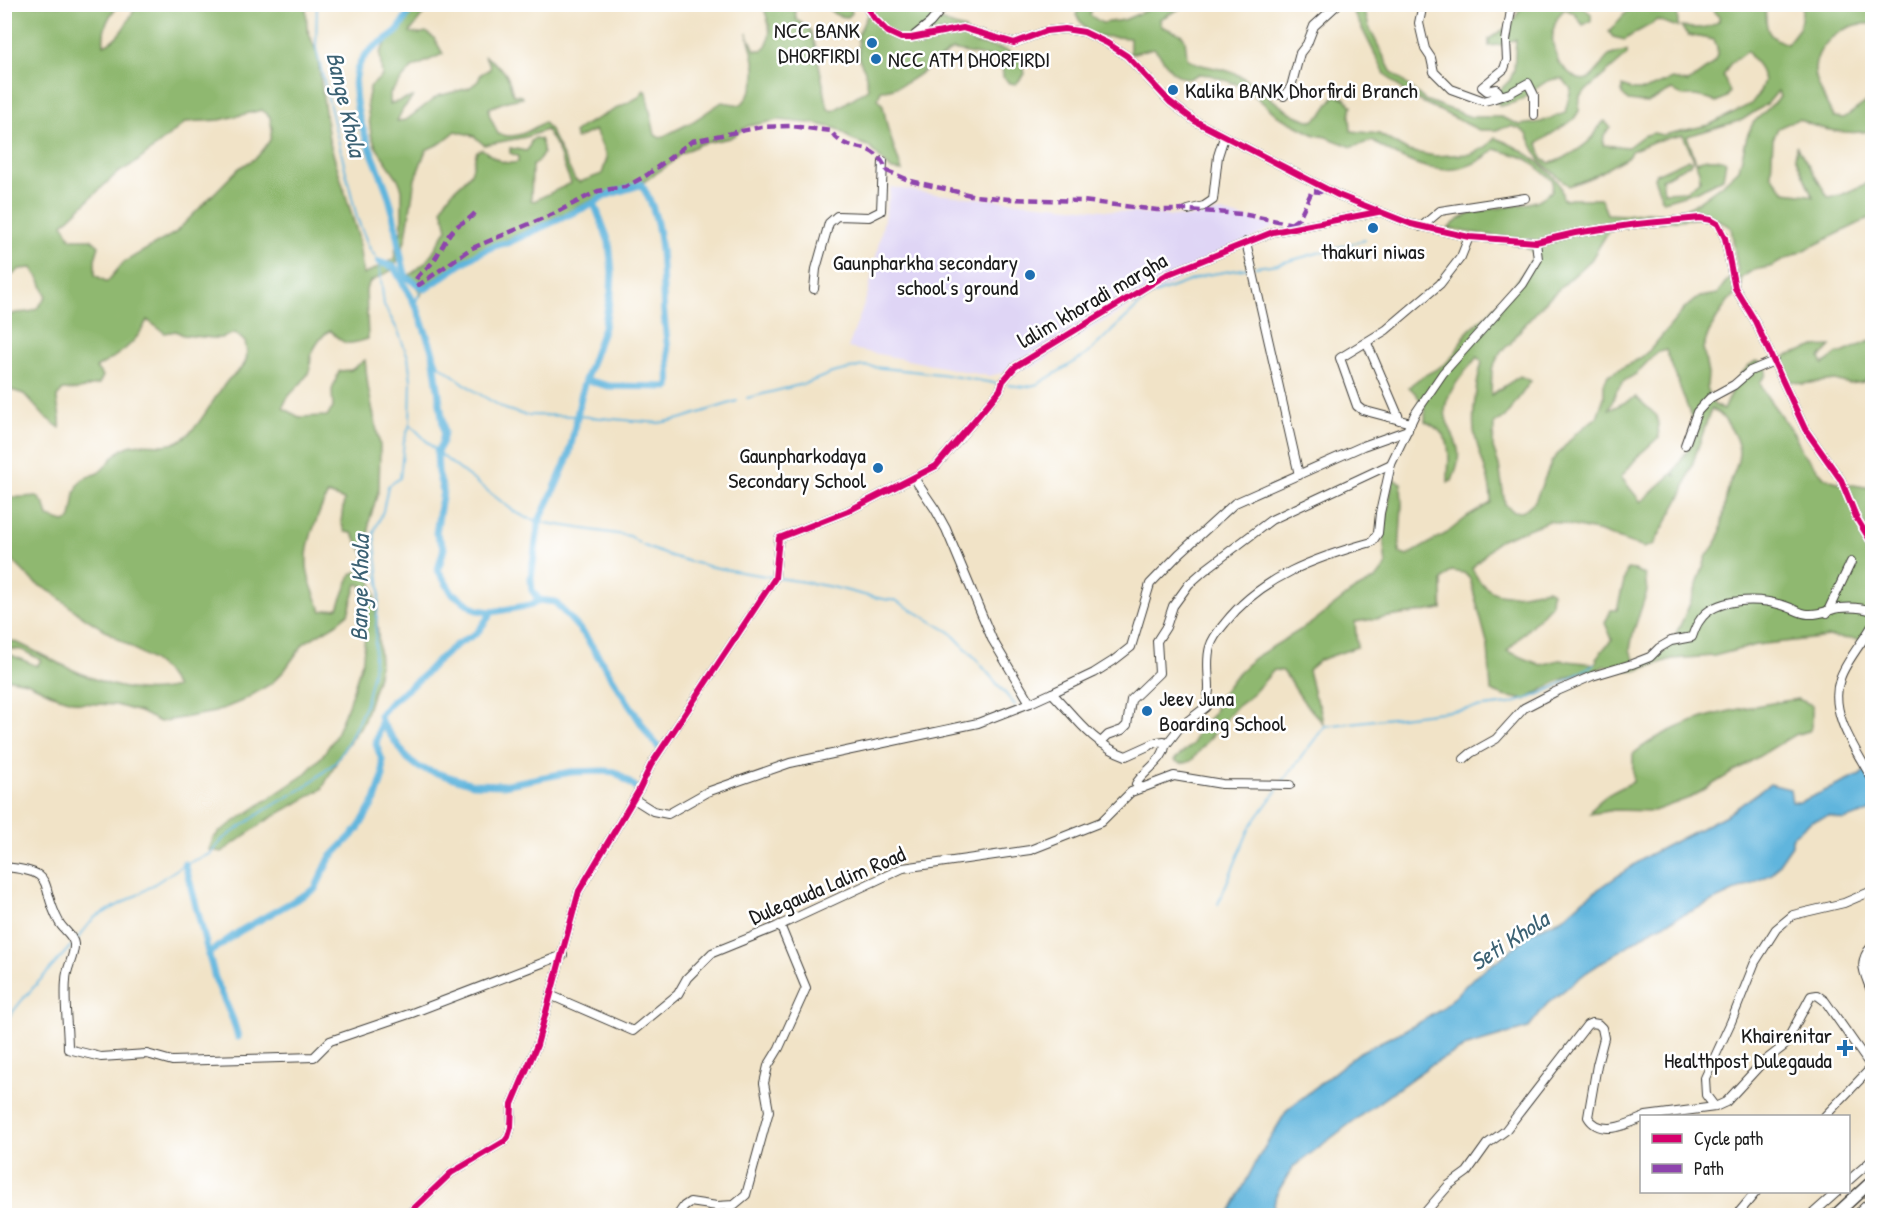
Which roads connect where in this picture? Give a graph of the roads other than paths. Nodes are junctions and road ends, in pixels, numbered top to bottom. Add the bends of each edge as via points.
1 (946, 4) edge
2 (1338, 4) edge
3 (1423, 4) edge
4 (1512, 4) edge
5 (866, 5) edge
6 (911, 38) junction
7 (1274, 93) dead end
8 (1492, 99) junction
9 (1534, 115) dead end
10 (1224, 137) junction
11 (883, 161) dead end
12 (1526, 198) dead end
13 (1188, 210) dead end
14 (1378, 212) junction
15 (1421, 227) junction
16 (1469, 237) junction
17 (1246, 242) junction
18 (1536, 242) junction
19 (814, 289) dead end
20 (1367, 343) junction
21 (1774, 361) junction
22 (1400, 420) junction
23 (1409, 427) junction
24 (1685, 445) dead end
25 (1391, 464) junction
26 (1299, 475) junction
27 (914, 478) junction
28 (1872, 543) edge
29 (1851, 562) dead end
30 (1872, 611) edge
31 (1827, 613) junction
32 (1872, 626) edge
33 (1052, 693) junction
34 (1030, 703) junction
35 (1100, 743) junction
36 (1166, 745) junction
37 (1464, 759) dead end
38 (1872, 779) edge
39 (1290, 785) dead end
40 (1142, 788) junction
41 (634, 799) junction
42 (4, 867) edge
43 (1872, 891) edge
44 (780, 925) junction
45 (1872, 946) edge
46 (562, 955) junction
47 (1872, 994) edge
48 (550, 995) junction
49 (1872, 1067) edge
50 (1715, 1107) junction
51 (1654, 1115) edge
52 (1826, 1115) edge
53 (1640, 1118) edge
54 (1872, 1160) edge
55 (1850, 1179) edge
56 (1872, 1181) edge
57 (1754, 1193) edge
58 (1835, 1193) edge
59 (1872, 1200) edge
60 (406, 1215) edge
61 (677, 1215) edge
62 (1422, 1215) edge
63 (1736, 1215) edge
64 (1810, 1215) edge
65 (1834, 1215) edge
66 (1855, 1215) edge

1 - 6 street via 930,24
2 - 7 street via 1314,26 1300,53 1287,94
3 - 8 street via 1419,22 1434,72 1451,89 1484,101
4 - 8 street via 1504,69 1482,87 1487,91 1498,90
5 - 6 street via 888,32
6 - 10 street via 963,28 1014,43 1046,31 1084,32 1127,56 1170,102
8 - 9 street via 1528,83 1534,95
10 - 13 street via 1213,200
10 - 14 street
11 - 19 street via 881,211 869,217 837,216 829,223
12 - 15 street via 1440,211
14 - 15 street
14 - 17 street, lalim khoradi margha via 1273,232
15 - 16 street
16 - 18 street
16 - 20 street via 1461,257 1440,284
17 - 26 street
17 - 27 street, lalim khoradi margha via 1166,275 1015,367 936,466
18 - 21 street via 1637,224 1711,220 1718,224 1725,238 1735,288
18 - 23 street via 1538,259 1523,284 1443,373
20 - 22 street
20 - 22 street via 1340,358 1357,406
21 - 24 street via 1750,371 1710,398 1697,412
21 - 28 street via 1805,429 1841,480
22 - 23 street
23 - 25 street
23 - 26 street
25 - 35 street via 1271,520 1189,584 1173,606 1157,641 1159,673 1131,700 1127,725
25 - 36 street via 1378,533 1372,542 1288,572 1237,607 1210,646 1206,707 1180,727
26 - 33 street via 1235,503 1150,584 1131,647 1094,673
27 - 34 street via 946,529 992,639
27 - 41 street via 849,511 778,538 775,578 651,765
29 - 31 street
30 - 31 street via 1839,608
31 - 37 street via 1806,614 1768,601 1721,604 1700,619 1692,637 1671,641 1650,657 1582,680 1524,708 1496,740
32 - 38 street via 1840,678 1838,691 1838,713
33 - 34 street
33 - 35 street
34 - 41 street via 978,723 790,763 707,792 668,814 653,811
35 - 36 street via 1126,756 1157,742 1164,741
36 - 40 street via 1163,754 1136,784
39 - 40 street, Dulegauda Lalim Road via 1222,784 1174,776
40 - 44 street, Dulegauda Lalim Road via 1131,792 1101,822 1030,850 903,868
41 - 46 street via 579,891
42 - 46 street via 34,871 42,877 60,924 73,941 66,978 68,1050 101,1057 147,1054 172,1061 314,1057 330,1041
43 - 50 street via 1844,903 1793,915 1776,929 1755,962 1705,1078 1706,1095
44 - 48 street, Dulegauda Lalim Road via 712,953 687,978 678,994 633,1031
44 - 61 street via 806,988 768,1066 764,1083 770,1111 746,1195 734,1206 690,1202
45 - 47 street via 1863,964
46 - 48 street
48 - 60 street via 537,1045 512,1104 508,1137 451,1173
49 - 50 street via 1826,1001 1811,996 1784,1047 1762,1063 1726,1102
49 - 52 street
50 - 51 street
53 - 62 street via 1619,1128 1598,1127 1588,1117 1604,1038 1598,1024 1587,1025 1504,1131 1487,1144 1467,1172 1449,1185
54 - 55 street
56 - 65 highway
57 - 63 street
58 - 64 street
59 - 66 street

